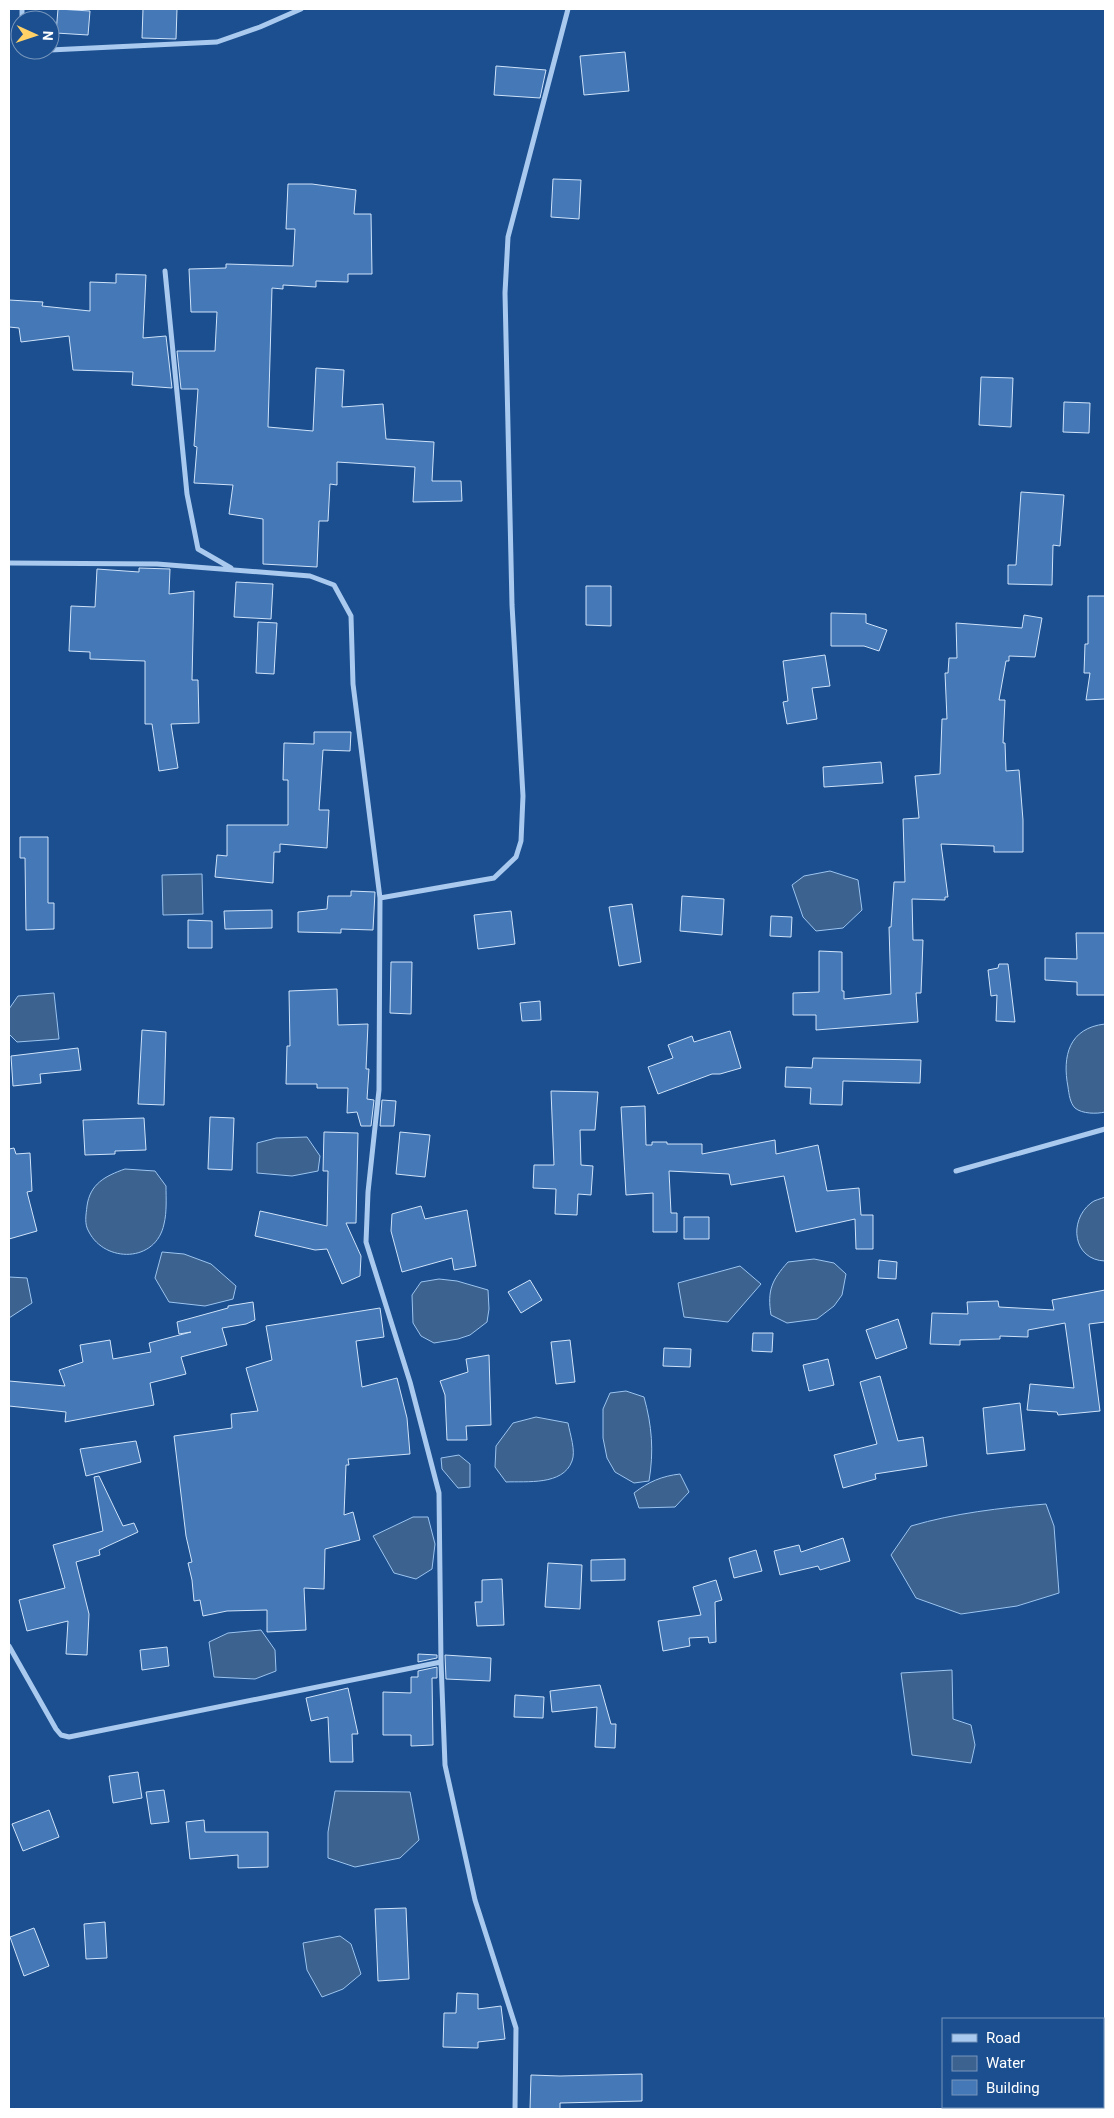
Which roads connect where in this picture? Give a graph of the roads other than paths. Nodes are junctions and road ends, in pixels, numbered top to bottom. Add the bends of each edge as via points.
1 (301, 9) edge
2 (568, 9) edge
3 (60, 50) edge
4 (166, 271) dead end
5 (9, 563) edge
6 (234, 570) junction
7 (380, 898) junction
8 (1105, 1129) edge
9 (956, 1172) dead end
10 (9, 1646) edge
11 (441, 1662) junction
12 (515, 2109) edge

1 - 3 street via 217,42
2 - 7 street via 508,237 505,293 511,596 523,796 521,841 516,857 494,878
4 - 6 street via 187,494 198,549
5 - 6 street via 157,564
6 - 7 street via 310,576 334,585 351,616 353,684
7 - 11 street via 379,1090 366,1242 410,1382 439,1493
8 - 9 street
10 - 11 street via 56,1729 69,1737
11 - 12 street via 445,1765 475,1900 516,2028

